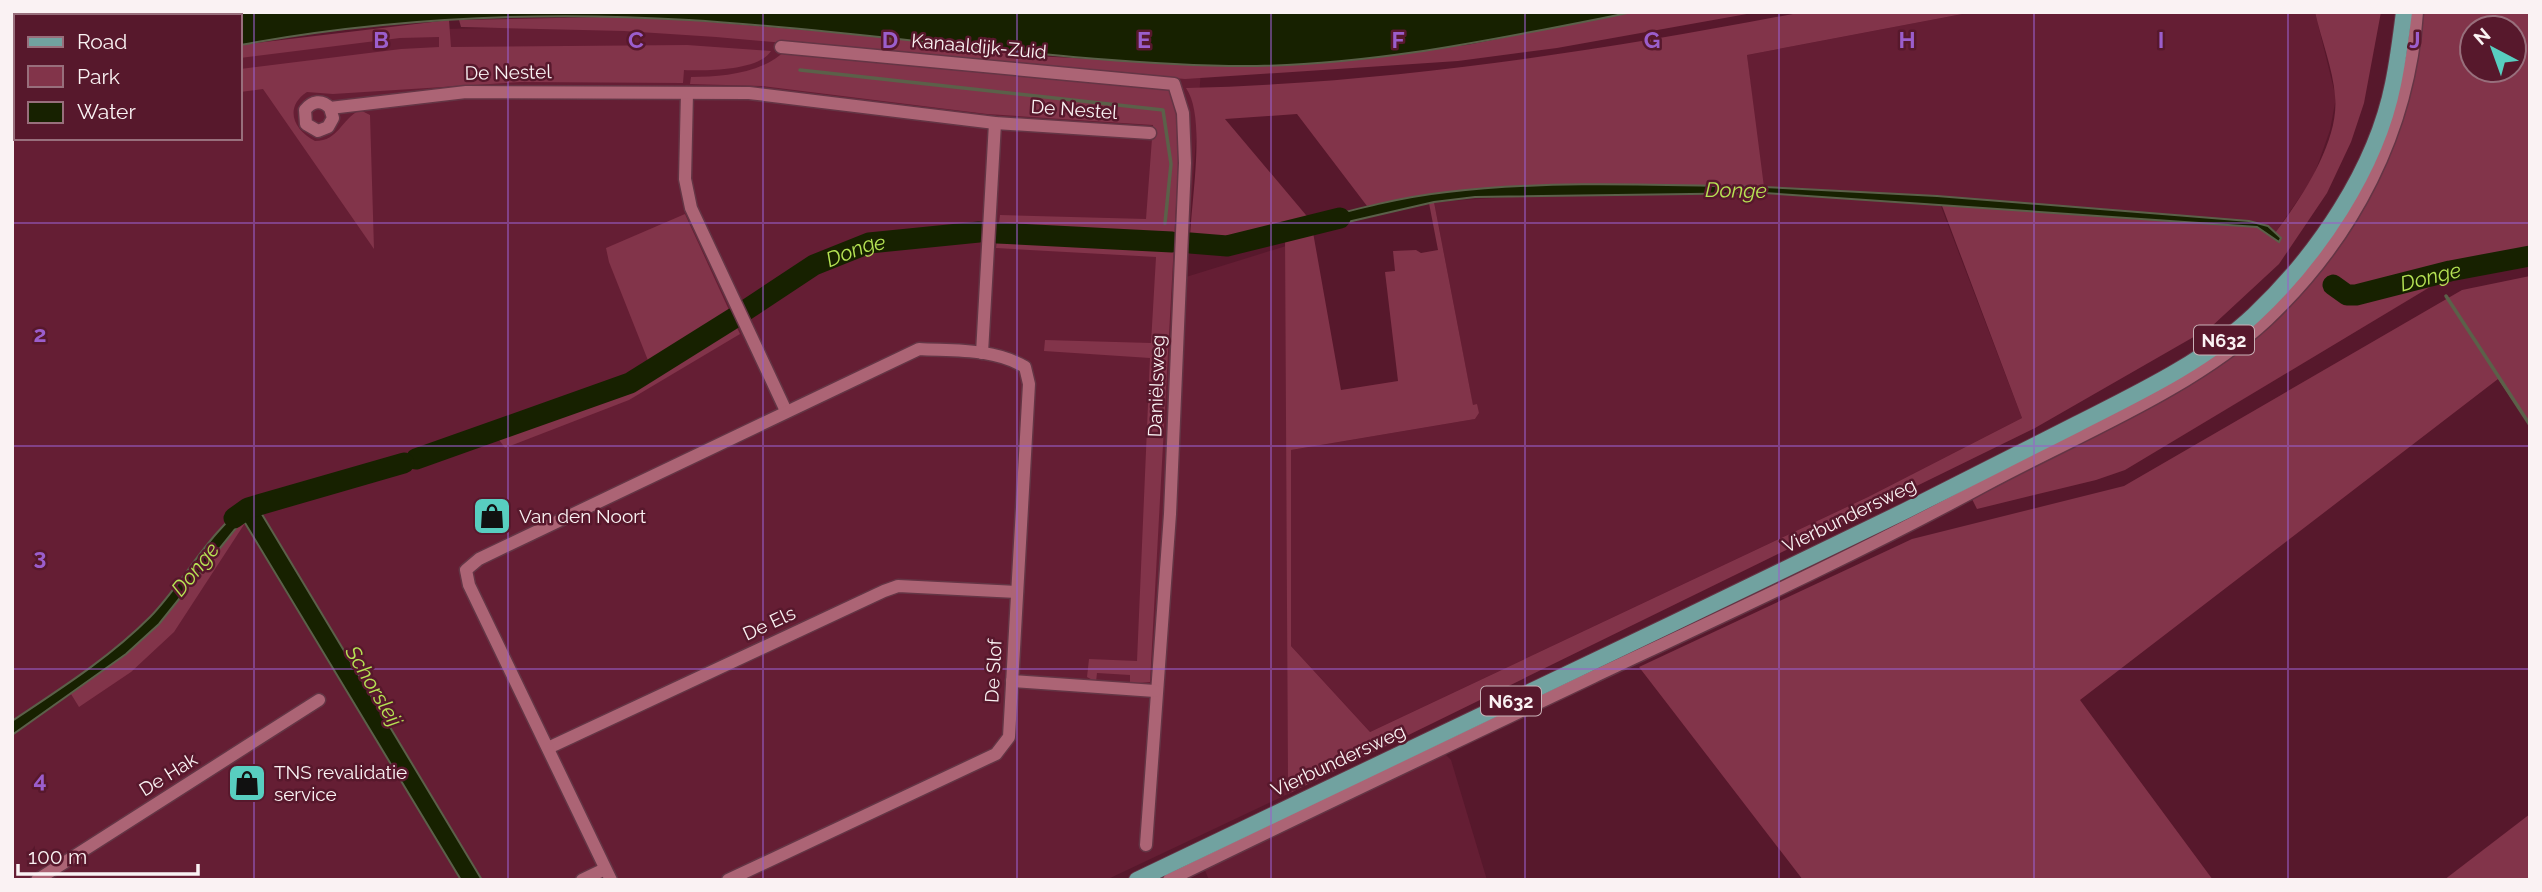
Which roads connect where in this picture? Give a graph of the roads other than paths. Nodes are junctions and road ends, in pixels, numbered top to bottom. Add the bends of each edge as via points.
1 (2404, 12) edge
2 (2417, 12) edge
3 (781, 47) dead end
4 (1174, 84) joint
5 (687, 93) junction
6 (330, 108) dead end
7 (995, 123) junction
8 (1150, 133) dead end
9 (982, 353) junction
10 (786, 411) junction
11 (1953, 495) junction
12 (1017, 592) junction
13 (1012, 681) junction
14 (1155, 691) junction
15 (319, 700) dead end
16 (548, 748) junction
17 (1146, 845) dead end
18 (1206, 854) junction
19 (608, 874) edge
20 (758, 874) edge
21 (37, 880) edge
22 (582, 880) edge
23 (728, 880) edge
24 (1137, 880) edge
25 (1170, 880) edge

1 - 11 main road, Vierbundersweg / N632 via 2393,87 2354,187 2306,260 2278,292 2225,339 2190,362
2 - 11 street, Vierbundersweg via 2405,90 2379,167 2342,234 2298,289 2212,364
3 - 4 street, Kanaaldijk-Zuid
4 - 14 street, Daniëlsweg via 1183,113 1185,163 1170,513
5 - 6 street, De Nestel via 466,92
5 - 7 street, De Nestel via 749,93
5 - 10 street via 687,194
7 - 8 street, De Nestel
7 - 9 street
9 - 10 street, De Slof via 919,349
9 - 12 street, De Slof via 1011,358 1025,367 1029,384
10 - 16 street, De Slof via 479,559 466,570 469,585
11 - 18 main road, Vierbundersweg / N632
12 - 13 street, De Slof
12 - 16 street, De Els via 898,586 884,590
13 - 14 street
13 - 20 street, De Slof via 1009,737 996,754
14 - 17 street, Daniëlsweg
15 - 21 street, De Hak
16 - 19 street, De Slof
18 - 24 main road, Vierbundersweg / N632
18 - 25 street, Vierbundersweg
19 - 22 street
20 - 23 street, De Slof

